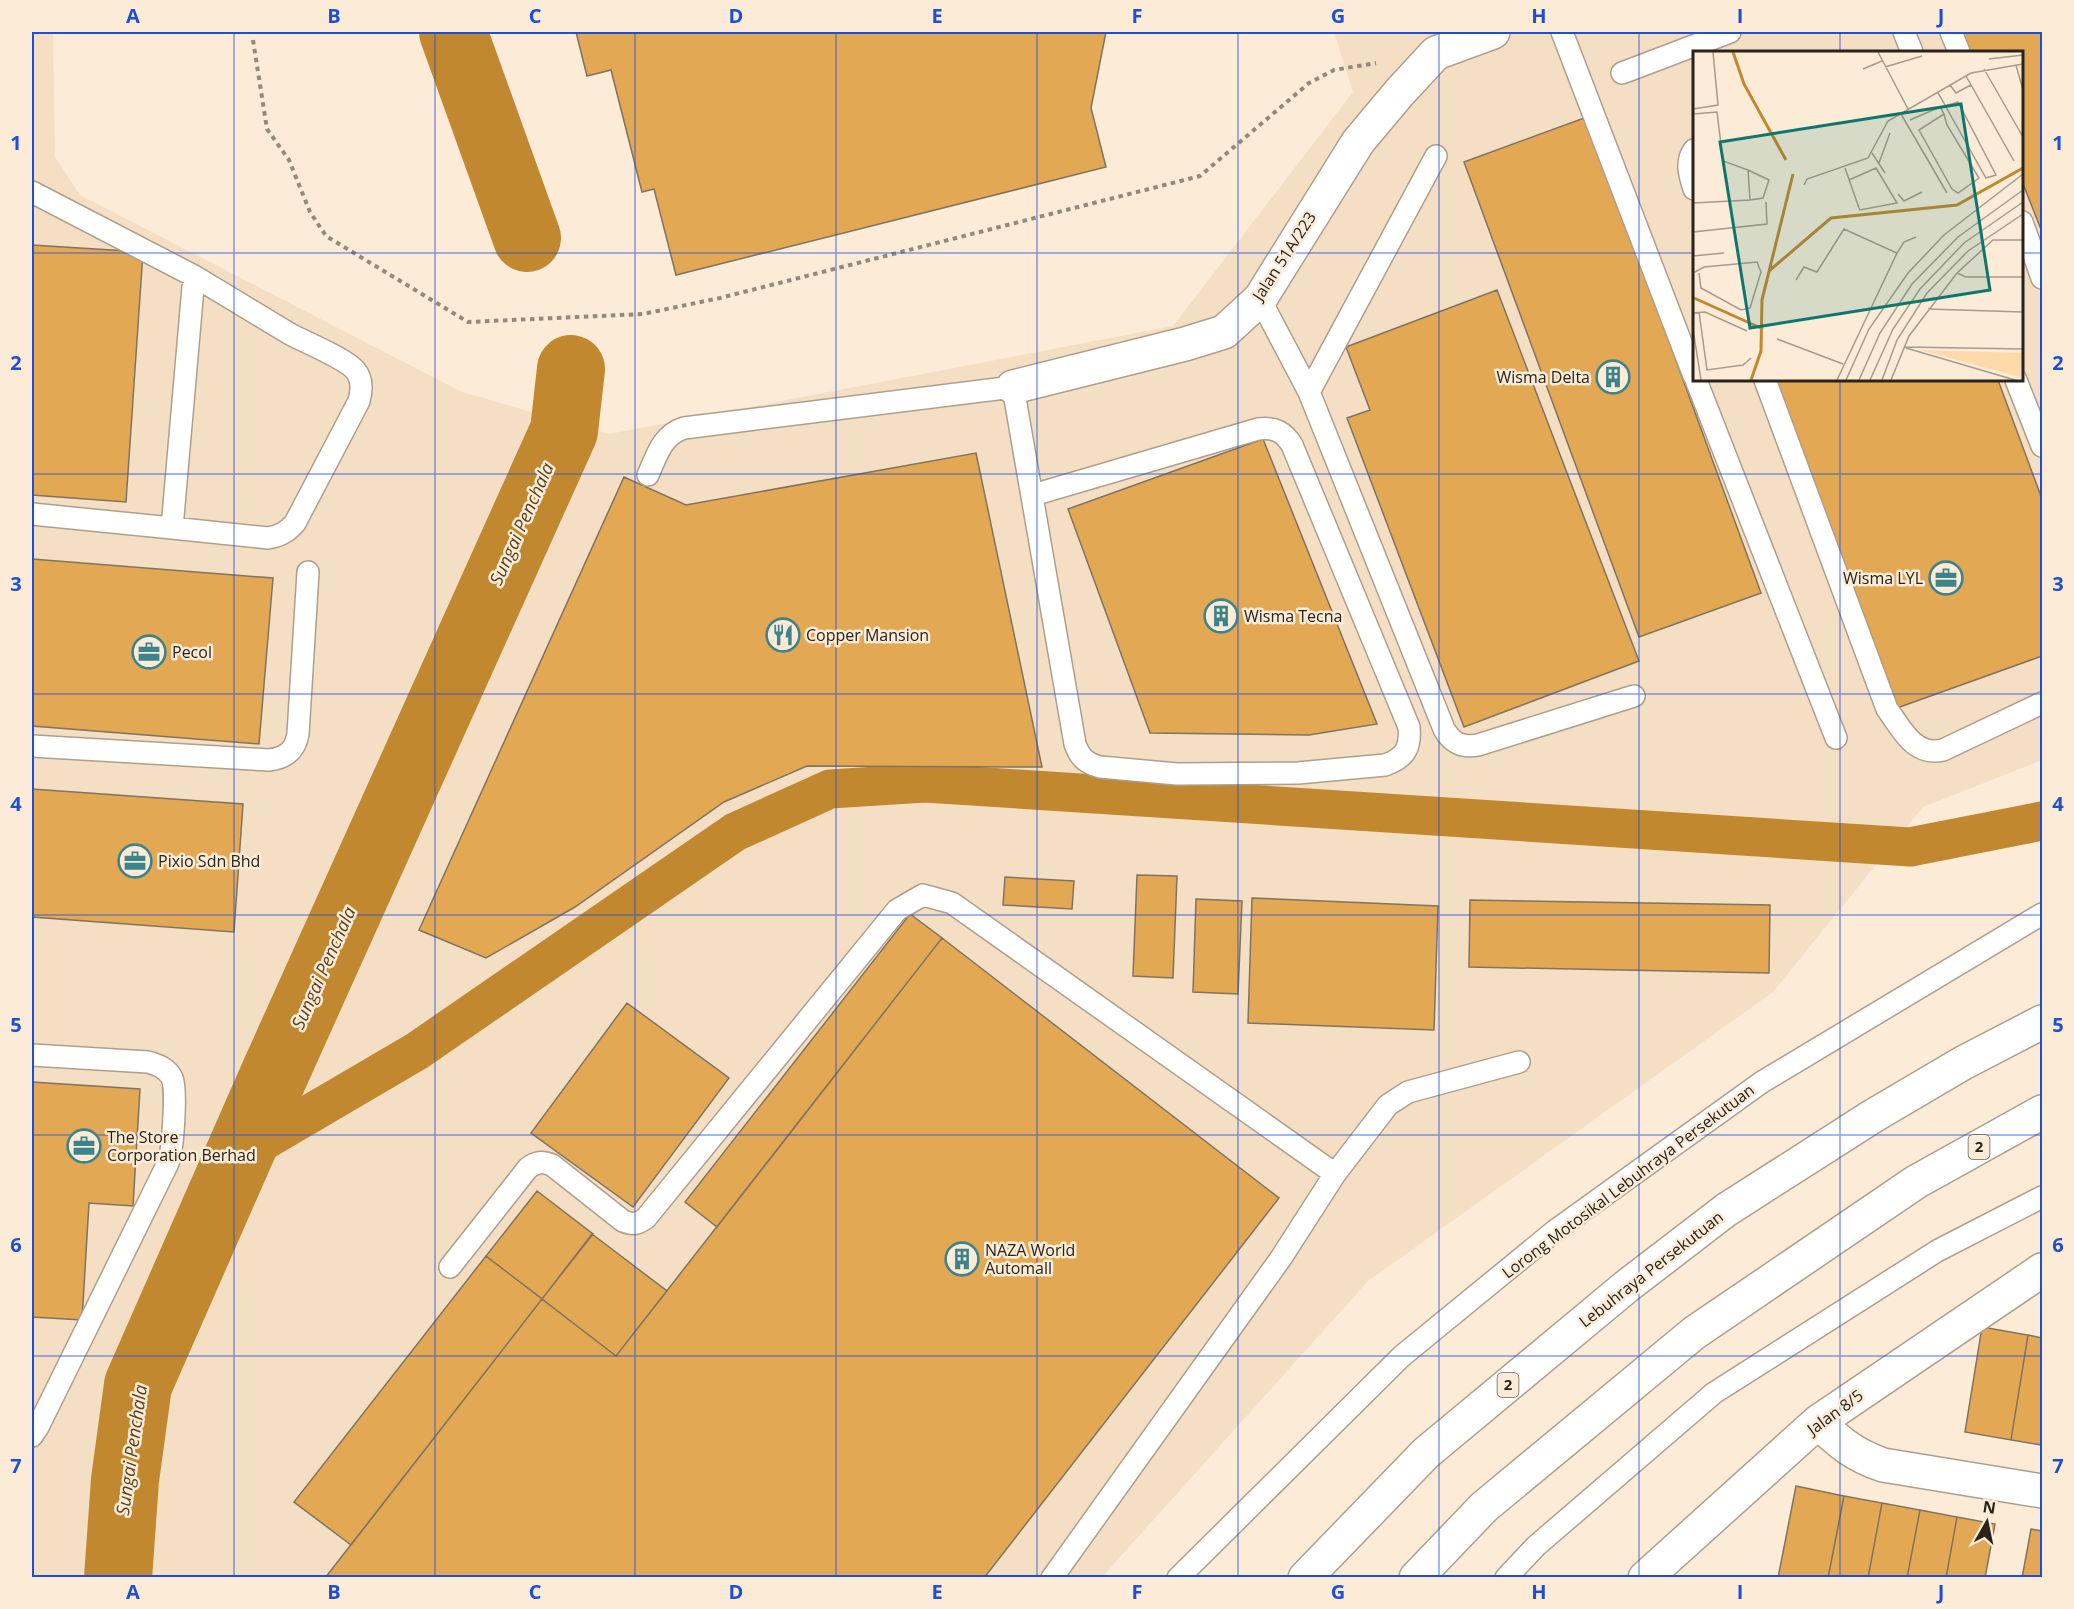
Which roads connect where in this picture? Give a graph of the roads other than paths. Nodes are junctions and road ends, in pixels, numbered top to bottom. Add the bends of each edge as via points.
1 (1493, 32) edge
2 (1562, 32) edge
3 (1730, 32) edge
4 (1904, 32) edge
5 (1951, 32) edge
6 (1912, 51) edge
7 (1959, 51) edge
8 (1622, 73) dead end
9 (1693, 152) edge
10 (1436, 156) dead end
11 (1693, 181) edge
12 (32, 192) edge
13 (2023, 225) edge
14 (194, 276) junction
15 (2043, 278) edge
16 (1260, 298) junction
17 (1693, 373) edge
18 (1696, 381) edge
19 (1765, 381) edge
20 (2016, 381) edge
21 (1013, 387) junction
22 (1309, 392) junction
23 (2043, 446) edge
24 (648, 475) dead end
25 (1033, 495) junction
26 (32, 514) edge
27 (172, 528) junction
28 (308, 572) dead end
29 (1634, 696) dead end
30 (2043, 703) edge
31 (1836, 738) dead end
32 (32, 746) edge
33 (2043, 914) edge
34 (2043, 1022) edge
35 (32, 1055) edge
36 (1519, 1062) dead end
37 (2043, 1112) edge
38 (1335, 1174) junction
39 (2043, 1197) edge
40 (450, 1267) dead end
41 (2043, 1270) edge
42 (1818, 1422) junction
43 (32, 1436) edge
44 (2043, 1491) edge
45 (1052, 1578) edge
46 (1178, 1578) edge
47 (1305, 1578) edge
48 (1416, 1578) edge
49 (1506, 1578) edge
50 (1645, 1578) edge

1 - 16 main road, Jalan 51A/223 via 1436,53 1400,93 1358,142
2 - 17 lane
3 - 8 lane
4 - 6 lane
5 - 7 lane
9 - 11 lane via 1689,165
10 - 22 lane
12 - 14 lane
13 - 15 lane
14 - 27 lane
14 - 27 lane via 347,363 356,370 362,390 288,531 267,538
16 - 21 main road, Jalan 51A/223 via 1224,332
16 - 22 lane
18 - 31 lane
19 - 30 lane via 1887,709 1913,744 1933,753 1943,750
20 - 23 lane
21 - 24 lane via 684,428 666,438
21 - 25 lane
22 - 29 lane via 1449,738 1468,747 1478,745
25 - 25 lane via 1075,744 1088,764 1177,774 1298,773 1385,765 1398,761 1407,752 1409,727 1293,445 1278,430 1258,429
26 - 27 lane
28 - 32 lane via 298,734 296,744 280,759
33 - 46 lane, Lorong Motosikal Lebuhraya Persekutuan via 1762,1082 1556,1230 1402,1356
34 - 47 main road, Lebuhraya Persekutuan / 2 via 1873,1116 1726,1210 1627,1286 1426,1453
35 - 43 lane via 148,1062 168,1071 175,1091 168,1163
36 - 38 lane via 1408,1092 1388,1106
37 - 48 main road, 2 via 1916,1182 1694,1333 1484,1506
38 - 40 lane via 952,903 923,895 897,910 640,1223 623,1221 552,1165 535,1163
38 - 45 lane via 1281,1258
39 - 49 lane via 1937,1251 1714,1393 1536,1546
41 - 42 main road, Jalan 8/5
42 - 44 main road via 1843,1446 1883,1465
42 - 50 main road, Jalan 8/5

